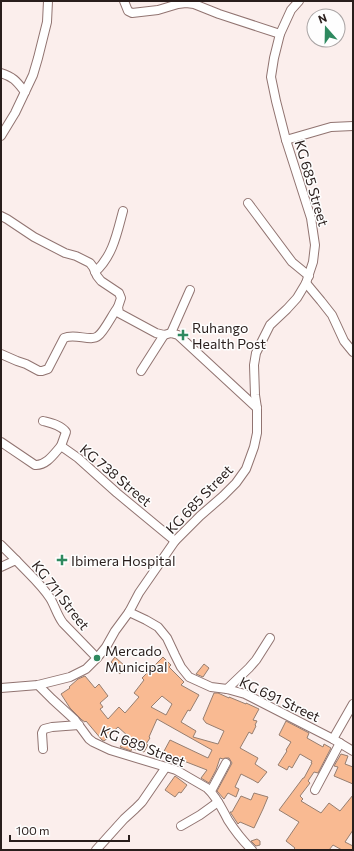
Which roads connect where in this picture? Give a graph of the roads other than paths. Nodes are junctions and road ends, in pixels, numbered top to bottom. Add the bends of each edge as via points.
1 (48, 1) edge
2 (124, 1) edge
3 (299, 1) edge
4 (280, 34) junction
5 (1, 73) edge
6 (25, 92) junction
7 (353, 126) edge
8 (1, 136) edge
9 (286, 140) junction
10 (248, 203) dead end
11 (122, 211) dead end
12 (1, 216) edge
13 (95, 272) junction
14 (307, 280) junction
15 (190, 290) dead end
16 (118, 307) junction
17 (168, 334) junction
18 (353, 352) edge
19 (1, 354) edge
20 (140, 371) dead end
21 (257, 408) junction
22 (43, 420) dead end
23 (1, 442) edge
24 (61, 446) junction
25 (175, 541) junction
26 (1, 545) edge
27 (16, 560) junction
28 (1, 567) edge
29 (129, 612) junction
30 (270, 638) dead end
31 (97, 658) junction
32 (38, 685) junction
33 (1, 688) edge
34 (227, 689) junction
35 (353, 704) edge
36 (79, 725) junction
37 (336, 741) junction
38 (43, 749) dead end
39 (353, 751) edge
40 (226, 763) dead end
41 (166, 767) junction
42 (315, 790) dead end
43 (211, 791) junction
44 (218, 802) junction
45 (181, 826) dead end
46 (96, 850) edge
47 (252, 850) edge

1 - 6 street via 47,22 38,58
2 - 4 street via 128,11 132,13 158,10 178,4 194,4
3 - 4 street, KG 685 Street via 291,10
4 - 9 street, KG 685 Street via 272,77
5 - 6 street via 14,79
6 - 8 street
7 - 9 street via 331,127
9 - 14 street, KG 685 Street via 311,218 313,262
10 - 14 street
11 - 13 street via 114,243 104,263
12 - 13 street via 34,237 90,263
13 - 16 street via 101,281 119,293 122,298
14 - 18 street
14 - 21 street, KG 685 Street via 297,298 270,325 256,352 254,365
15 - 17 street
16 - 17 street via 119,313 123,316 156,333
16 - 19 street via 99,336 64,338 52,363 45,371 39,371
17 - 20 street
17 - 21 street via 178,335
21 - 25 street, KG 685 Street via 257,433 246,469 236,483
22 - 24 street via 64,429 66,432
23 - 24 street, KG 738 Street via 35,465 49,460
24 - 25 street, KG 738 Street
25 - 29 street, KG 685 Street
26 - 27 street
27 - 28 street, KG 711 Street
27 - 31 street, KG 711 Street via 50,597 63,623
29 - 31 street, KG 685 Street
29 - 34 street, KG 691 Street via 158,627 189,677 211,687
30 - 34 street via 256,660
31 - 32 street, KG 685 Street via 86,669 70,677
32 - 33 street, KG 685 Street
32 - 36 street, KG 689 Street
34 - 37 street, KG 691 Street via 256,699
35 - 37 street
36 - 38 street via 44,729
36 - 41 street, KG 689 Street via 93,742 110,750
37 - 39 street, KG 691 Street
37 - 42 street
40 - 43 street
41 - 43 street, KG 689 Street via 176,770
41 - 46 street via 142,802
43 - 44 street, KG 689 Street
44 - 45 street
44 - 47 street, KG 689 Street via 229,821

